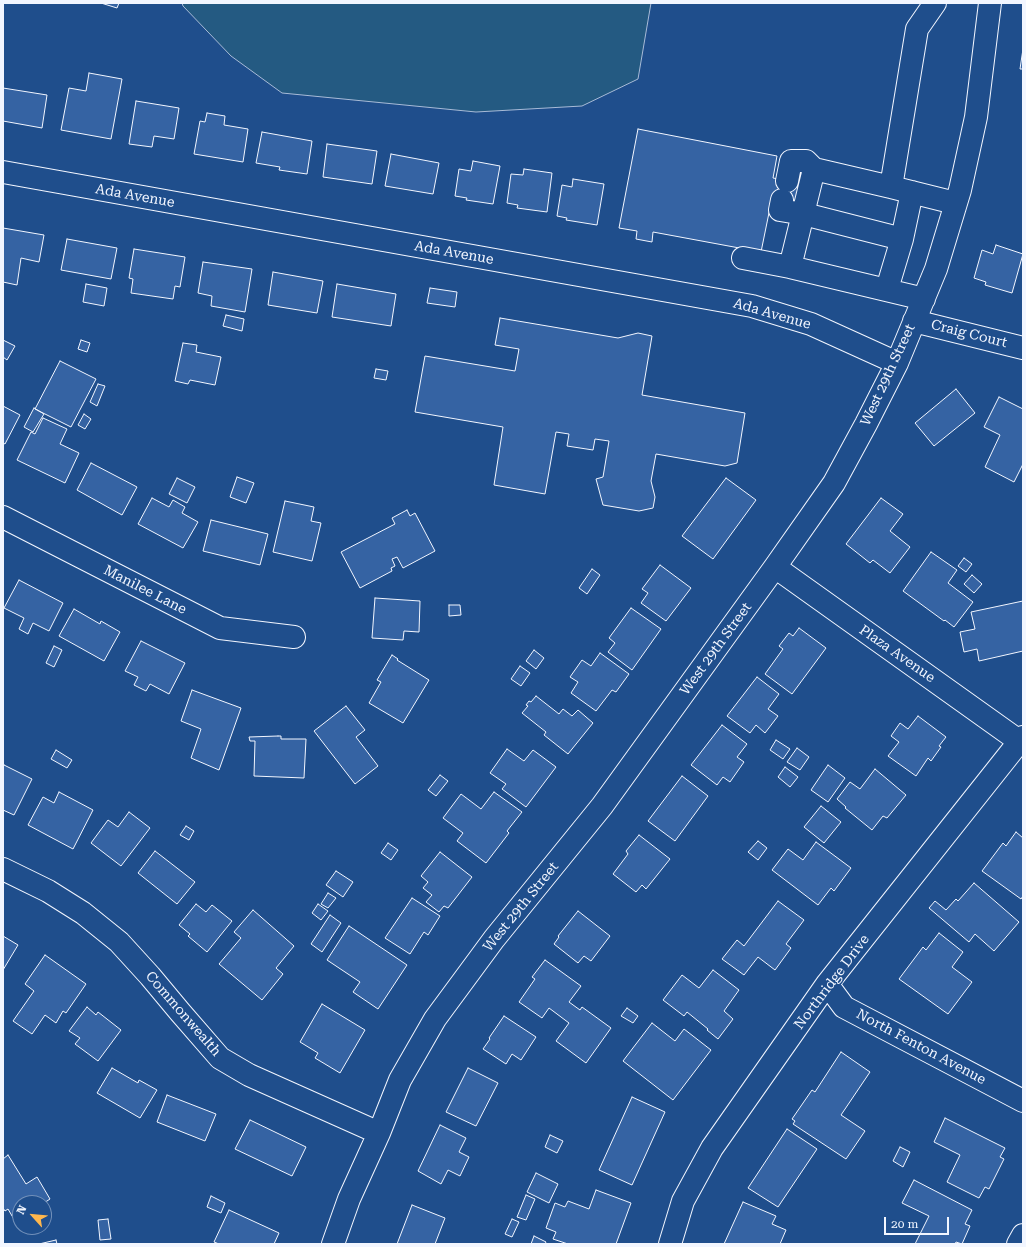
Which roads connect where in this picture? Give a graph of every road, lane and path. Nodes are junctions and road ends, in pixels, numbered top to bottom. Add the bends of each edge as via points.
1 (935, 3) edge
2 (990, 3) edge
3 (814, 169) junction
4 (3, 172) edge
5 (901, 189) junction
6 (955, 203) junction
7 (804, 214) junction
8 (902, 239) junction
9 (743, 258) dead end
10 (790, 267) junction
11 (887, 289) junction
12 (924, 298) junction
13 (914, 321) junction
14 (1023, 348) edge
15 (897, 362) junction
16 (3, 517) edge
17 (775, 567) junction
18 (294, 637) dead end
19 (1021, 739) edge
20 (3, 869) edge
21 (827, 984) junction
22 (1023, 1102) edge
23 (379, 1134) junction
24 (1023, 1235) edge
25 (333, 1244) edge
26 (670, 1244) edge
27 (1018, 1244) edge

1 - 5 street via 917,29
2 - 6 street, West 29th Street via 976,117
3 - 5 street
3 - 7 street
3 - 7 street via 806,161 791,161 780,210
4 - 15 street, Ada Avenue via 752,306 811,324
5 - 6 street
5 - 8 street
6 - 12 street, West 29th Street via 936,269
7 - 8 street
7 - 10 street
8 - 11 street
9 - 10 street
10 - 11 street
11 - 12 street
12 - 13 street, West 29th Street
13 - 14 street, Craig Court
13 - 15 street, West 29th Street
15 - 17 street, West 29th Street via 834,483
16 - 18 street, Manilee Lane via 220,628
17 - 19 street, Plaza Avenue
17 - 23 street, West 29th Street via 602,806 494,939 435,1019 400,1080
19 - 21 street, Northridge Drive
20 - 23 street, Commonwealth via 83,913 119,942 220,1058 249,1075
21 - 22 street, North Fenton Avenue via 844,1007
21 - 26 street, Northridge Drive via 712,1148 683,1201
23 - 25 street, West 29th Street via 349,1198
24 - 27 street

